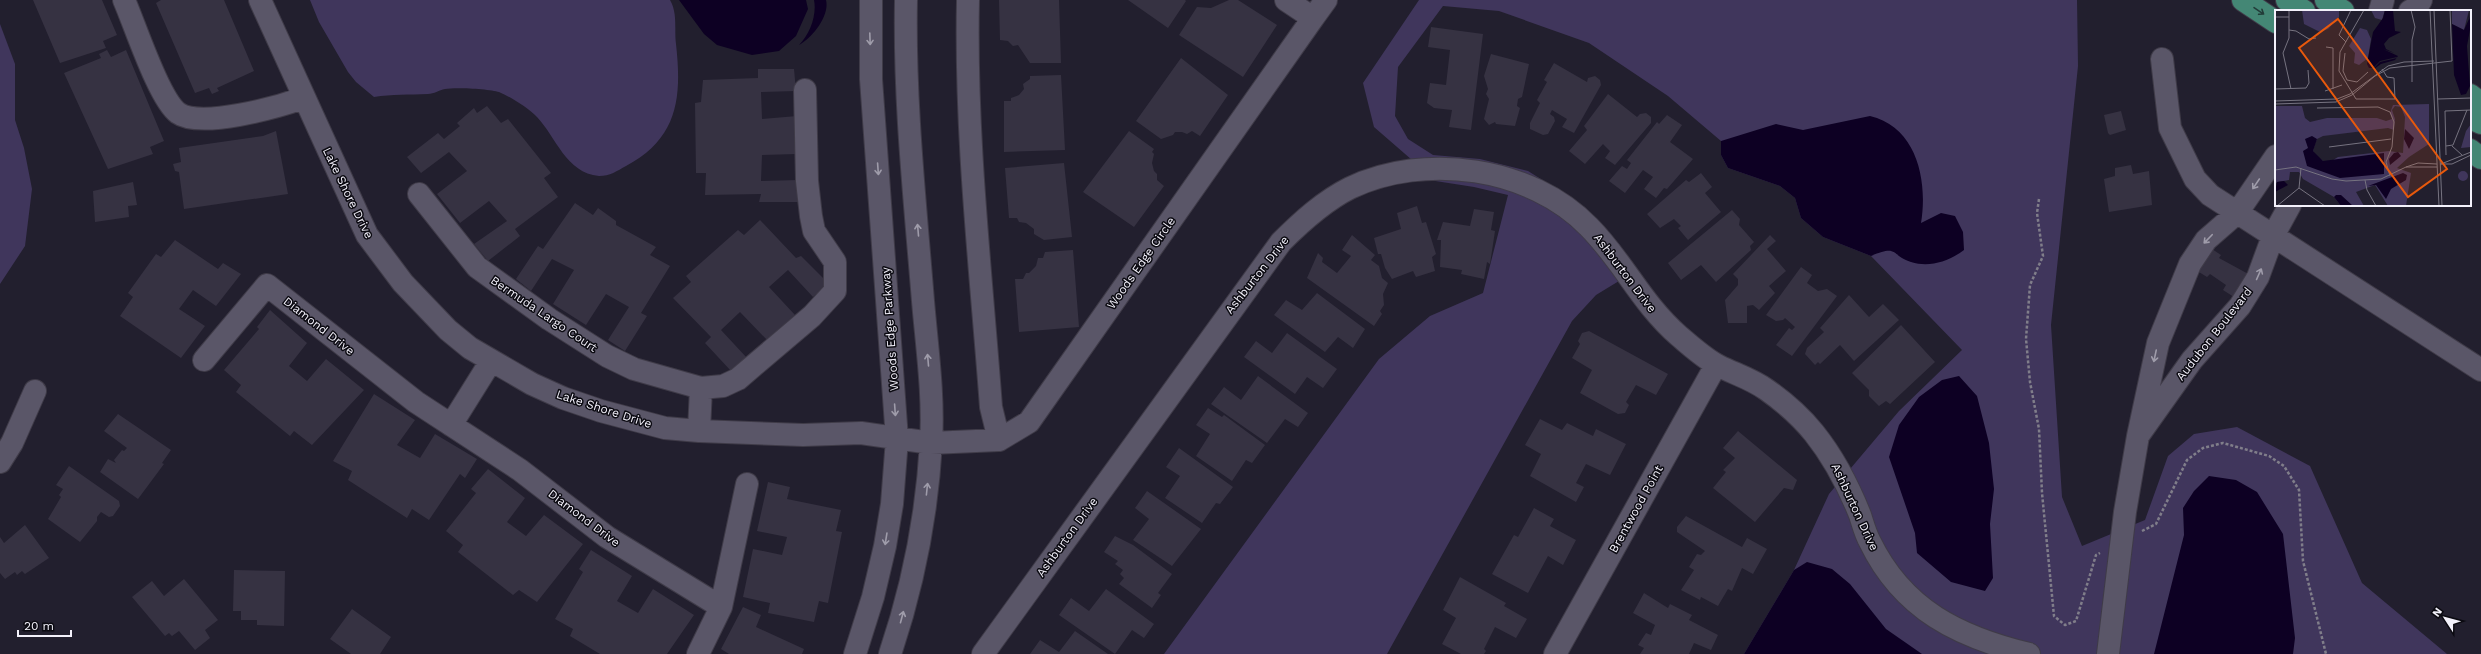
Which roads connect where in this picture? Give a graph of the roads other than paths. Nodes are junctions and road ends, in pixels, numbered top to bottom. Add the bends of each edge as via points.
1 (124, 0) edge
2 (260, 0) edge
3 (871, 0) edge
4 (906, 0) edge
5 (968, 0) edge
6 (1286, 0) edge
7 (1326, 0) edge
8 (2243, 0) edge
9 (2287, 0) edge
10 (2326, 0) edge
11 (2383, 0) edge
12 (2421, 0) edge
13 (2302, 10) edge
14 (2341, 10) edge
15 (2380, 10) edge
16 (2412, 10) edge
17 (1313, 18) junction
18 (2275, 21) edge
19 (2162, 59) dead end
20 (805, 90) dead end
21 (2471, 96) edge
22 (303, 98) junction
23 (2481, 103) edge
24 (2471, 118) edge
25 (2481, 123) edge
26 (2471, 151) edge
27 (2275, 157) edge
28 (2481, 158) edge
29 (419, 194) dead end
30 (2289, 206) edge
31 (2237, 213) junction
32 (2274, 236) junction
33 (204, 360) dead end
34 (491, 361) junction
35 (1716, 365) junction
36 (2481, 370) edge
37 (701, 388) junction
38 (35, 390) dead end
39 (451, 425) junction
40 (699, 431) junction
41 (2138, 436) junction
42 (897, 440) junction
43 (999, 440) junction
44 (931, 442) junction
45 (0, 462) edge
46 (747, 484) dead end
47 (721, 607) junction
48 (698, 654) edge
49 (855, 654) edge
50 (890, 654) edge
51 (983, 654) edge
52 (1555, 654) edge
53 (2029, 654) edge
54 (2108, 654) edge

1 - 22 street via 162,89 171,105 187,118 200,120 276,107
2 - 22 street, Lake Shore Drive
3 -> 42 street, Woods Edge Parkway via 871,79
44 -> 4 street via 930,383 908,114
5 - 43 street via 966,77 970,136 991,407
6 - 17 street
7 - 17 street, Woods Edge Circle
8 -> 18 main road
9 - 13 main road
10 - 14 main road
11 - 15 street
12 - 16 street
17 - 43 street, Woods Edge Circle via 1029,422
19 - 31 street via 2170,128 2179,149 2195,179 2210,195
20 - 37 street, Bermuda Largo Court via 810,216 814,231 835,262 835,291 812,316 738,379 723,386
21 - 23 main road
22 - 34 street, Lake Shore Drive via 367,235 424,306 448,330
24 - 25 main road
26 - 28 main road
27 -> 31 street, Audubon Boulevard
29 - 37 street, Bermuda Largo Court via 477,267 549,319 607,356 634,369
30 - 32 street, Audubon Boulevard
31 - 32 street
31 -> 41 street, Audubon Boulevard via 2206,240 2190,264 2158,343
32 - 36 street
41 -> 32 street, Audubon Boulevard via 2192,360 2240,306 2258,277
33 - 39 street, Diamond Drive via 267,285 416,402
34 - 39 street
34 - 40 street, Lake Shore Drive via 539,387 601,411 665,428
35 - 51 street, Ashburton Drive via 1657,315 1587,224 1563,205 1529,187 1482,172 1439,169 1383,177 1353,187 1298,225 1264,264
35 - 52 street, Brentwood Point
35 - 53 street, Ashburton Drive via 1766,389 1812,431 1842,475 1868,540 1898,585 1923,608 1972,638 1989,645
37 - 40 street
38 - 45 street via 12,443
39 - 47 street, Diamond Drive via 520,470 607,537
40 - 42 street, Lake Shore Drive via 803,435 861,433
41 - 54 street, Audubon Boulevard via 2125,512
42 - 44 street, Woods Edge Circle
42 -> 49 street, Woods Edge Parkway via 892,504 885,546 873,597
43 - 44 street, Woods Edge Circle
50 -> 44 street via 910,586 919,542
46 - 47 street
47 - 48 street

